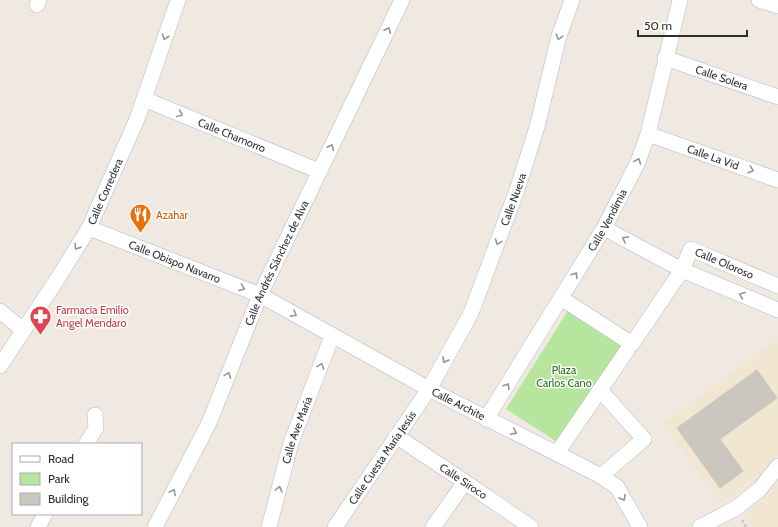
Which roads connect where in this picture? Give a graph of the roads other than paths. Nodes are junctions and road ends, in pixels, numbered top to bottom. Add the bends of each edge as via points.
1 (178, 0) edge
2 (402, 0) edge
3 (572, 0) edge
4 (680, 0) edge
5 (759, 0) edge
6 (778, 6) edge
7 (665, 58) junction
8 (778, 97) edge
9 (144, 99) junction
10 (648, 134) junction
11 (319, 171) junction
12 (778, 180) edge
13 (89, 228) junction
14 (604, 228) junction
15 (682, 270) junction
16 (778, 286) edge
17 (260, 295) junction
18 (561, 298) junction
19 (778, 310) edge
20 (0, 311) edge
21 (23, 330) junction
22 (332, 336) junction
23 (630, 346) junction
24 (0, 366) edge
25 (429, 389) junction
26 (600, 390) junction
27 (95, 415) dead end
28 (486, 419) junction
29 (396, 436) junction
30 (87, 443) edge
31 (557, 453) junction
32 (778, 466) edge
33 (601, 476) junction
34 (466, 482) junction
35 (44, 515) edge
36 (38, 527) edge
37 (155, 527) edge
38 (270, 527) edge
39 (334, 527) edge
40 (433, 527) edge
41 (531, 527) edge
42 (640, 527) edge
43 (700, 527) edge

1 -> 9 street, Calle Corredera
11 -> 2 street, Calle Andrés Sánchez de Alva
3 -> 25 street, Calle Nueva via 559,36 537,127 517,190 471,313
4 - 7 street, Calle Vendimia
5 - 6 street
7 - 8 street, Calle Solera
7 - 10 street, Calle Vendimia
9 -> 11 street, Calle Chamorro
9 - 13 street, Calle Corredera
10 -> 12 street, Calle La Vid
14 -> 10 street, Calle Vendimia via 638,162
11 - 17 street, Calle Andrés Sánchez de Alva
13 -> 17 street, Calle Obispo Navarro
13 -> 21 street, Calle Corredera
15 -> 14 street, Calle Oloroso
18 -> 14 street, Calle Vendimia
15 - 16 street, Calle Oloroso via 691,249
19 -> 15 street, Calle Oloroso
15 - 23 street
17 -> 22 street, Calle Archite
37 -> 17 street, Calle Andrés Sánchez de Alva via 210,423
18 - 23 street
28 -> 18 street, Calle Vendimia
20 - 21 street
21 - 24 street, Calle Corredera
22 - 25 street, Calle Archite
38 -> 22 street, Calle Ave María via 291,442
23 - 26 street
25 - 28 street, Calle Archite
25 - 29 street, Calle Cuesta María Jesús
26 - 31 street
26 - 33 street via 644,439
27 - 30 street via 96,428
28 -> 31 street, Calle Archite
29 - 34 street, Calle Siroco
29 - 39 street, Calle Cuesta María Jesús
31 - 33 street, Calle Archite
32 - 43 street via 760,489 736,508
33 -> 42 street, Calle Archite via 617,487
34 - 40 street
34 - 41 street, Calle Siroco
35 - 36 street

